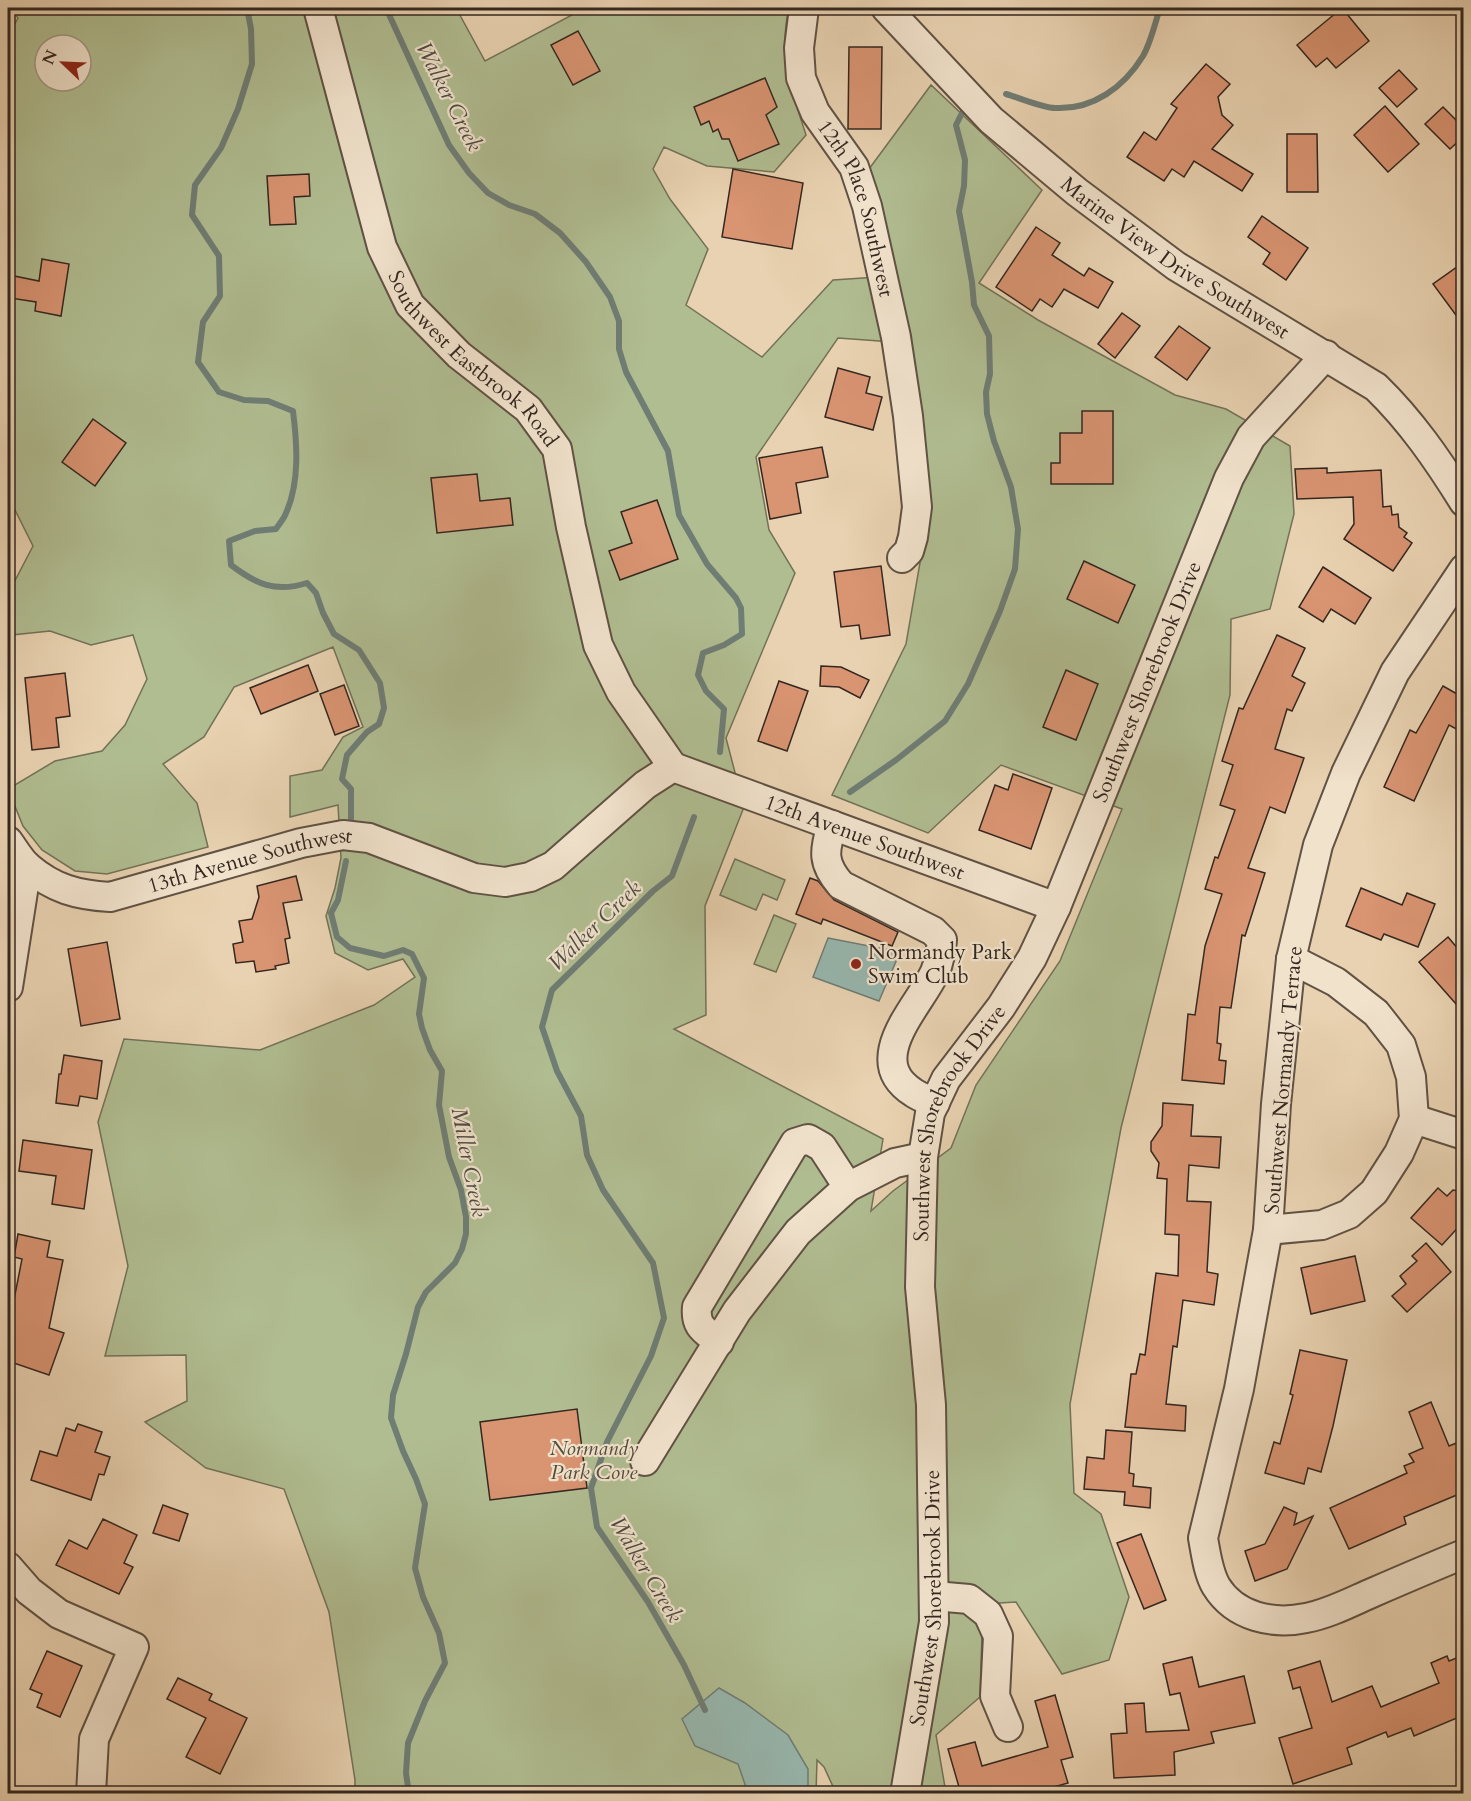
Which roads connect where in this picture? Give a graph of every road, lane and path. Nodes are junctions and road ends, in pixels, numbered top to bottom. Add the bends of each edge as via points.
1 (318, 8) edge
2 (804, 8) edge
3 (886, 8) edge
4 (1326, 355) junction
5 (1464, 502) edge
6 (902, 558) dead end
7 (1464, 568) edge
8 (673, 767) junction
9 (832, 825) junction
10 (8, 841) edge
11 (27, 866) junction
12 (1056, 907) junction
13 (1291, 958) junction
14 (8, 987) edge
15 (935, 1103) junction
16 (1414, 1119) junction
17 (1464, 1135) edge
18 (923, 1156) junction
19 (848, 1186) junction
20 (1268, 1230) junction
21 (736, 1241) junction
22 (771, 1267) junction
23 (718, 1342) junction
24 (645, 1461) dead end
25 (1464, 1554) edge
26 (8, 1567) edge
27 (934, 1596) junction
28 (1008, 1727) dead end
29 (91, 1794) edge
30 (905, 1794) edge

1 - 8 street, Southwest Eastbrook Road via 382,247 410,304 459,355 528,409 557,449 598,645 621,692
2 - 6 street, 12th Place Southwest via 801,78 815,112 854,167 867,206 896,337 917,507 909,551
3 - 4 street, Marine View Drive Southwest via 991,120 1077,192 1176,266
4 - 5 street, Marine View Drive Southwest via 1376,387 1401,411
4 - 12 street, Southwest Shorebrook Drive via 1251,437 1229,478
7 - 13 street, Southwest Normandy Terrace via 1395,672 1346,773 1318,845
8 - 9 street, 12th Avenue Southwest
8 - 11 street, 13th Avenue Southwest via 645,785 553,866 530,877 505,882 474,878 369,838 343,835 110,897 82,895 54,884
9 - 12 street, 12th Avenue Southwest
9 - 15 street via 824,852 830,873 841,885 933,931 942,940 935,972 892,1048 892,1068 902,1082 913,1093
10 - 11 street, 13th Avenue Southwest
11 - 14 street
12 - 15 street, Southwest Shorebrook Drive via 1032,958 1001,1007 946,1079
13 - 16 street via 1336,982 1376,1013 1401,1045 1411,1077
13 - 20 street, Southwest Normandy Terrace
15 - 18 street, Southwest Shorebrook Drive
16 - 17 street
16 - 20 street via 1399,1153 1374,1192 1348,1214 1322,1226
18 - 19 street via 895,1163
18 - 27 street, Southwest Shorebrook Drive via 920,1287 932,1405
19 - 21 street via 822,1147 808,1139 795,1143
19 - 22 street via 798,1232
20 - 25 street, Southwest Normandy Terrace via 1239,1389 1203,1538 1216,1586 1242,1610 1260,1619 1280,1622 1338,1607
21 - 22 street
21 - 23 street via 697,1307 700,1327
22 - 23 street
23 - 24 street
26 - 29 street via 29,1591 59,1614 134,1647 94,1739
27 - 28 street via 969,1599 988,1614 998,1636 995,1696
27 - 30 street, Southwest Shorebrook Drive via 934,1622

